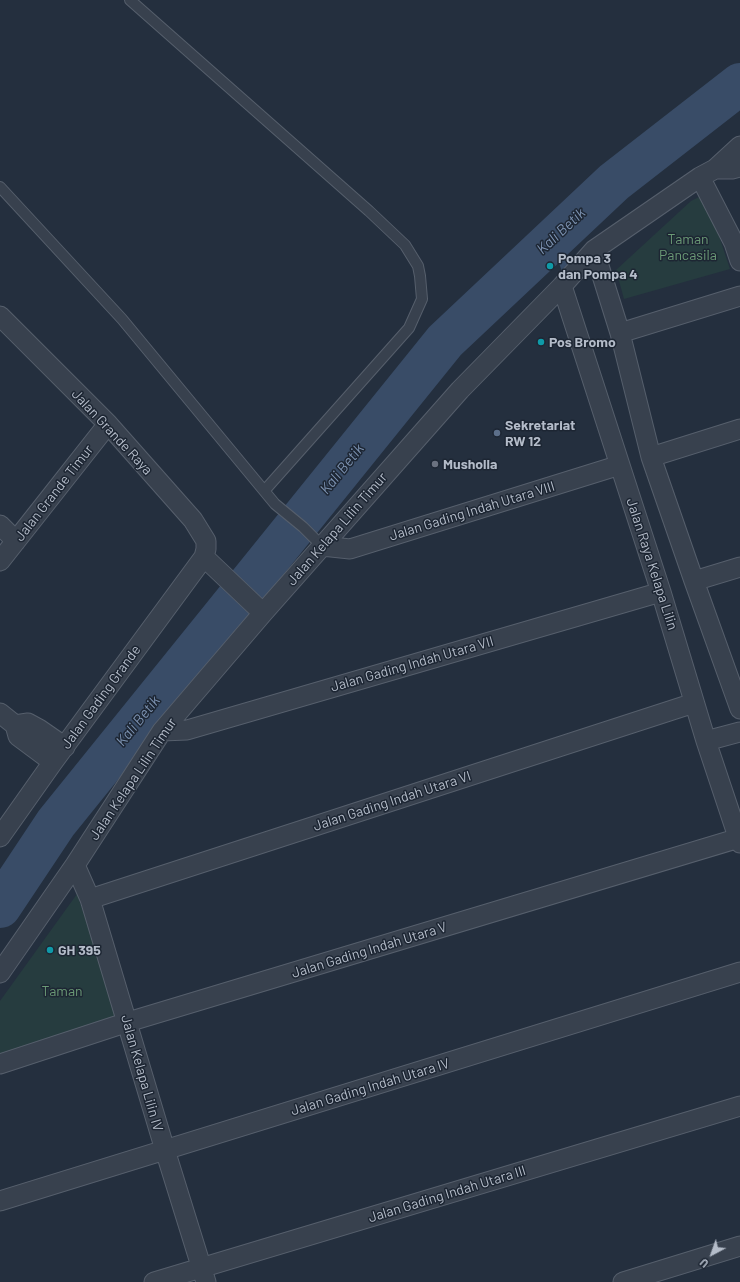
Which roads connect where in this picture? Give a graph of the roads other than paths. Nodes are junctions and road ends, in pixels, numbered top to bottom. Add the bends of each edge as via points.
1 (130, 0) edge
2 (740, 146) edge
3 (740, 167) edge
4 (708, 173) junction
5 (0, 187) edge
6 (588, 256) junction
7 (740, 261) edge
8 (564, 283) junction
9 (740, 296) edge
10 (0, 316) edge
11 (620, 333) junction
12 (108, 424) junction
13 (740, 429) edge
14 (651, 457) junction
15 (620, 465) junction
16 (265, 490) junction
17 (0, 525) edge
18 (16, 541) junction
19 (317, 551) junction
20 (207, 560) junction
21 (0, 561) edge
22 (740, 567) edge
23 (694, 581) junction
24 (661, 592) junction
25 (263, 606) junction
26 (694, 703) junction
27 (740, 709) edge
28 (0, 713) edge
29 (15, 726) junction
30 (162, 731) junction
31 (733, 734) edge
32 (707, 741) junction
33 (65, 747) junction
34 (53, 762) junction
35 (0, 837) edge
36 (739, 841) edge
37 (75, 865) junction
38 (90, 900) junction
39 (740, 972) edge
40 (0, 973) edge
41 (128, 1022) junction
42 (0, 1064) edge
43 (740, 1106) edge
44 (165, 1150) junction
45 (0, 1202) edge
46 (740, 1246) edge
47 (204, 1274) edge
48 (154, 1282) edge
49 (623, 1282) edge

1 - 16 lane via 379,220 405,245 418,266 422,299 409,328
2 - 4 street, Jalan Kelapa Lilin Timur
3 - 4 street
4 - 6 street, Jalan Kelapa Lilin Timur
4 - 7 street
5 - 16 lane via 122,319
6 - 8 street, Jalan Kelapa Lilin Timur
6 - 11 street
8 - 15 street, Jalan Raya Kelapa Lilin
8 - 19 street, Jalan Kelapa Lilin Timur via 460,390
9 - 11 street
10 - 12 street, Jalan Grande Raya
11 - 14 street
12 - 18 street, Jalan Grande Timur
12 - 20 street, Jalan Grande Raya via 193,520 206,541
13 - 14 street
14 - 23 street
15 - 19 street, Jalan Gading Indah Utara VIII via 350,549
15 - 24 street, Jalan Raya Kelapa Lilin
16 - 19 lane via 279,508 303,527
17 - 18 street
18 - 21 street, Jalan Grande Timur
19 - 25 street, Jalan Kelapa Lilin Timur
20 - 25 street
20 - 33 street, Jalan Gading Grande
22 - 23 street
23 - 27 street
24 - 26 street, Jalan Raya Kelapa Lilin
24 - 30 street, Jalan Gading Indah Utara VII via 187,730
25 - 30 street, Jalan Kelapa Lilin Timur
26 - 32 street, Jalan Raya Kelapa Lilin
26 - 38 street, Jalan Gading Indah Utara VI
28 - 29 street
29 - 33 street via 28,724
29 - 34 street via 18,736
30 - 37 street, Jalan Kelapa Lilin Timur
31 - 32 street
32 - 36 street, Jalan Raya Kelapa Lilin
33 - 34 street, Jalan Gading Grande
34 - 35 street, Jalan Gading Grande
36 - 41 street, Jalan Gading Indah Utara V
37 - 38 street, Jalan Kelapa Lilin IV
37 - 40 street, Jalan Kelapa Lilin Timur
38 - 41 street, Jalan Kelapa Lilin IV
39 - 44 street, Jalan Gading Indah Utara IV
41 - 42 street, Jalan Gading Indah Utara V
41 - 44 street, Jalan Kelapa Lilin IV
43 - 47 street, Jalan Gading Indah Utara III
44 - 45 street, Jalan Gading Indah Utara IV
44 - 47 street, Jalan Kelapa Lilin IV
46 - 49 street
47 - 48 street, Jalan Gading Indah Utara III

